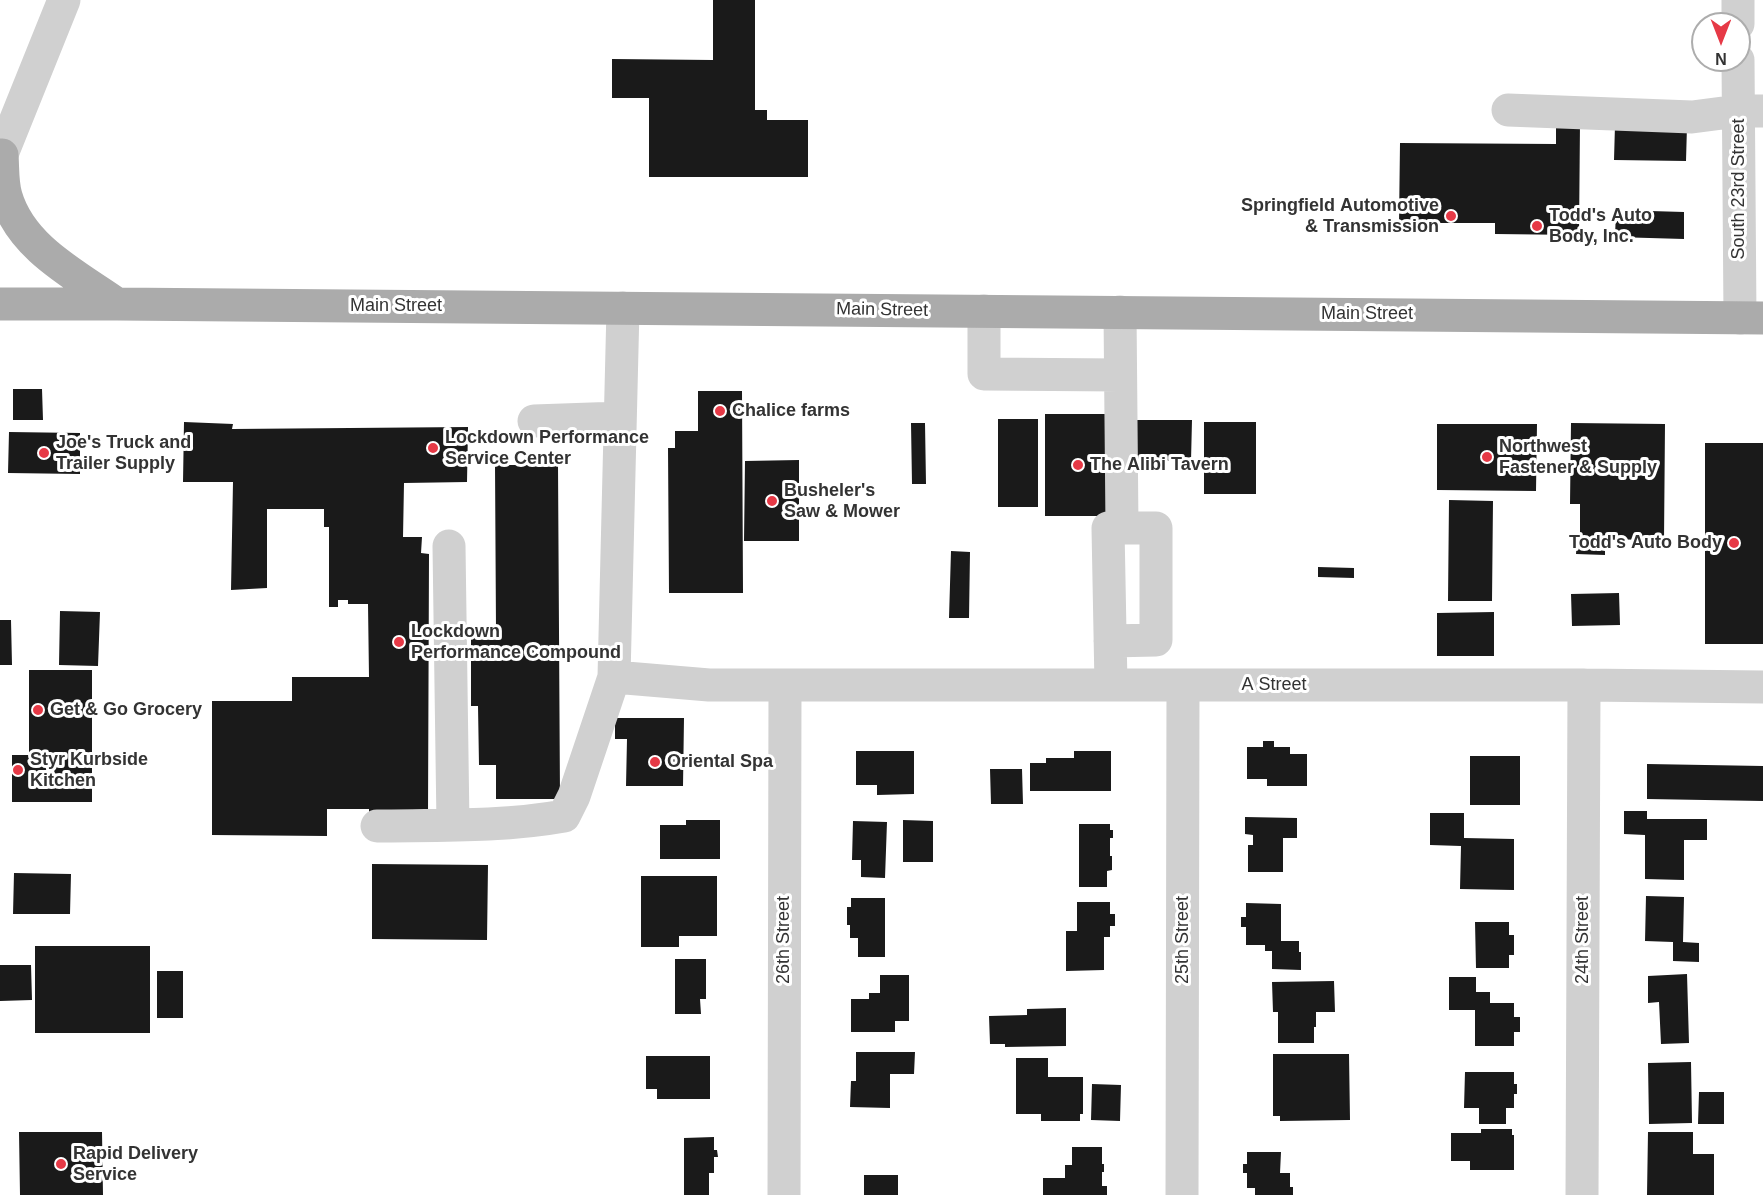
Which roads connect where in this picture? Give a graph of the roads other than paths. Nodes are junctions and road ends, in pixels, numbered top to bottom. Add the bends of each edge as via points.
1 (64, 0) edge
2 (1741, 72) edge
3 (1508, 110) dead end
4 (1751, 111) edge
5 (1, 157) edge
6 (0, 304) edge
7 (117, 304) junction
8 (623, 308) junction
9 (984, 311) junction
10 (1120, 312) junction
11 (1751, 318) edge
12 (1120, 375) junction
13 (620, 418) junction
14 (534, 421) dead end
15 (1122, 528) junction
16 (449, 546) dead end
17 (1110, 641) junction
18 (614, 677) junction
19 (785, 685) junction
20 (1111, 685) junction
21 (1183, 685) junction
22 (1584, 685) junction
23 (1763, 687) edge
24 (453, 825) junction
25 (377, 826) dead end
26 (784, 1195) edge
27 (1182, 1195) edge
28 (1582, 1195) edge

1 - 5 street
2 - 4 street, South 23rd Street
3 - 4 street via 1692,117
4 - 11 street, South 23rd Street
5 - 7 main road via 6,195 16,221 36,246
6 - 7 main road, Main Street
7 - 8 main road, Main Street
8 - 9 main road, Main Street
8 - 13 street
9 - 10 main road, Main Street
9 - 12 street via 984,374
10 - 11 main road, Main Street
10 - 12 street
12 - 15 street
13 - 14 street
13 - 18 street
15 - 17 street via 1108,528
15 - 17 street via 1156,528 1156,640
16 - 24 street
17 - 20 street
18 - 19 street, A Street via 709,685
18 - 24 street via 564,816
19 - 20 street, A Street
19 - 26 street, 26th Street
20 - 21 street, A Street
21 - 22 street, A Street
21 - 27 street, 25th Street
22 - 23 street, A Street
22 - 28 street, 24th Street
24 - 25 street

